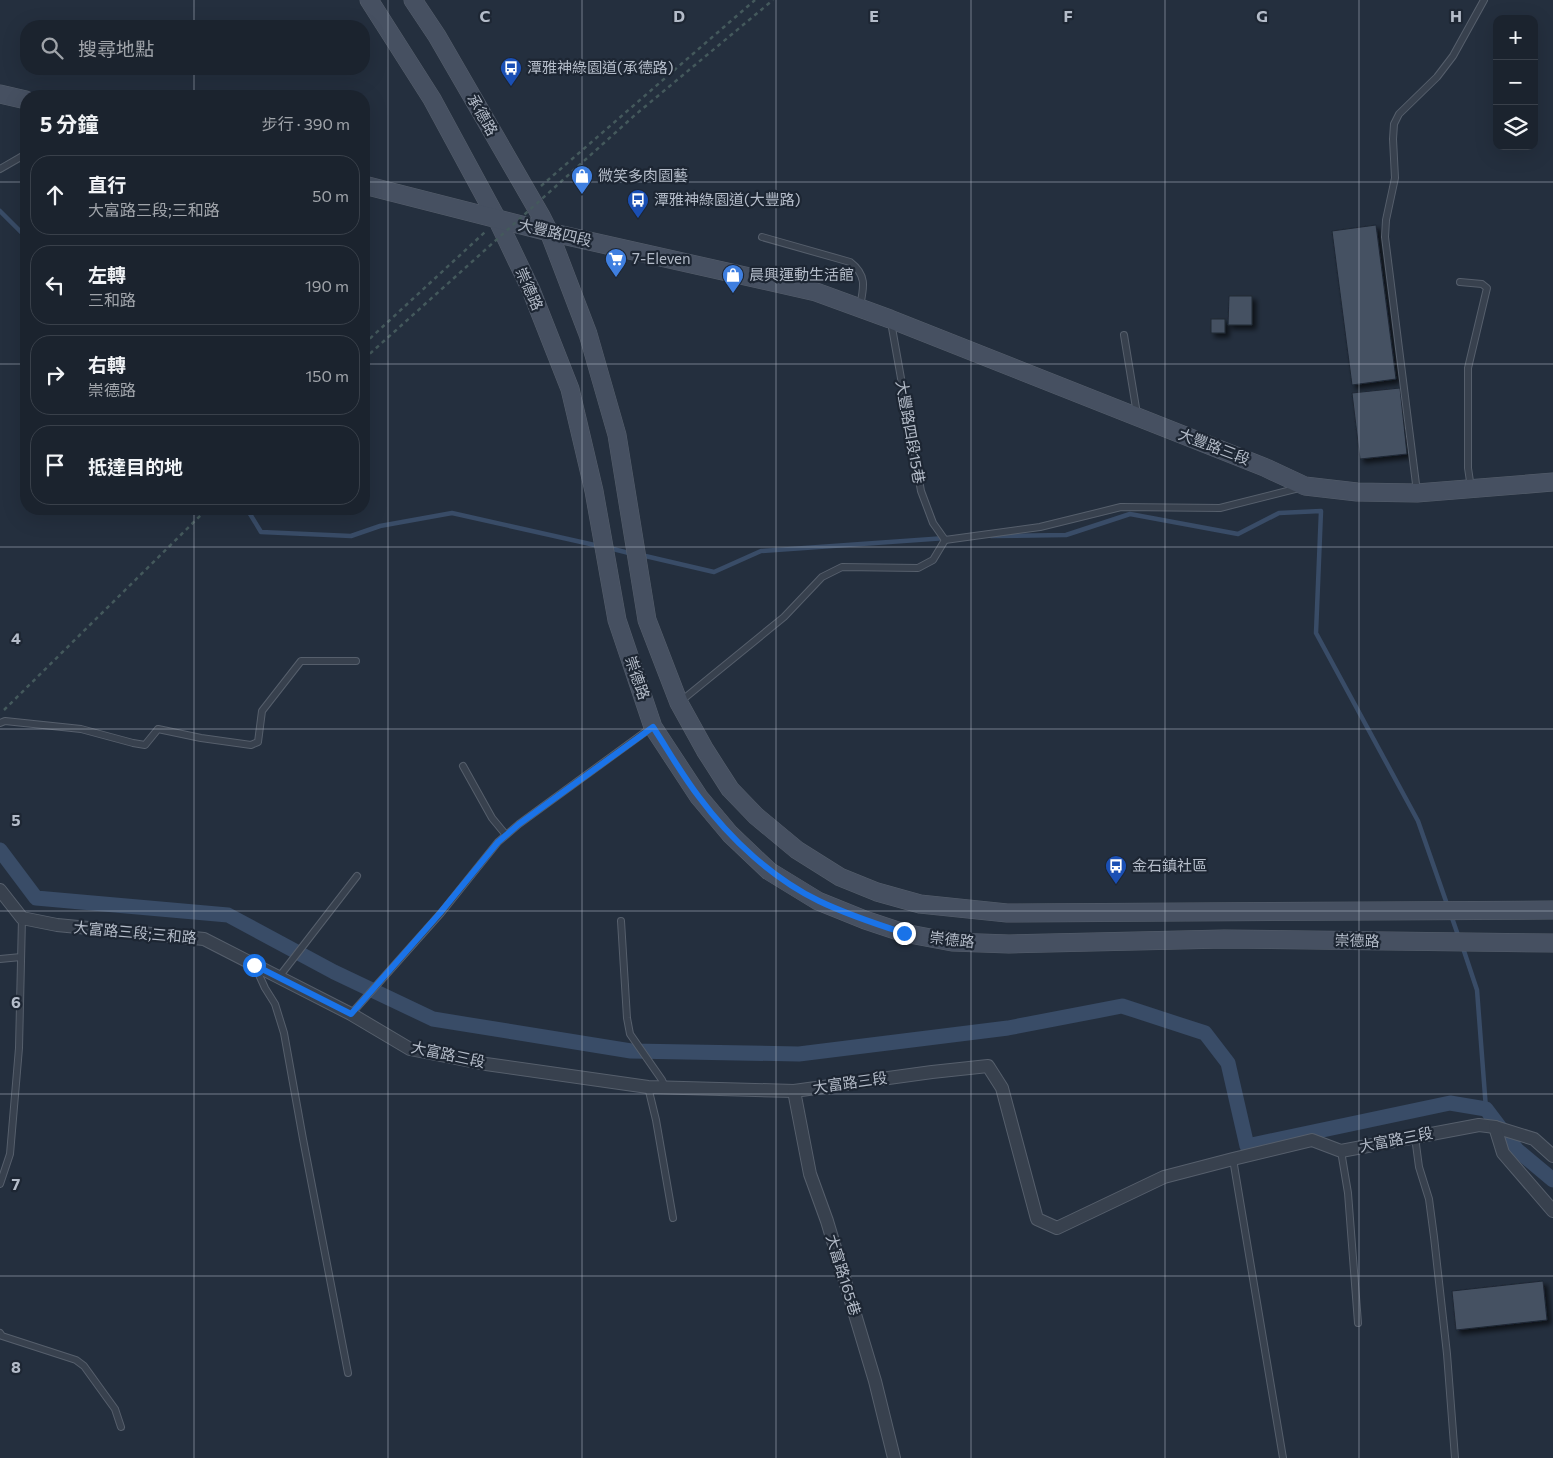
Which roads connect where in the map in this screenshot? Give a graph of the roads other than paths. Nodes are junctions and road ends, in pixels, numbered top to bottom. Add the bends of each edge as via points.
1 (369, 0) edge
2 (413, 0) edge
3 (1484, 0) edge
4 (0, 94) edge
5 (20, 99) edge
6 (20, 157) edge
7 (0, 169) edge
8 (370, 187) edge
9 (497, 219) junction
10 (549, 232) junction
11 (762, 237) dead end
12 (1460, 282) dead end
13 (860, 307) junction
14 (890, 319) junction
15 (1124, 335) dead end
16 (1137, 417) junction
17 (1553, 482) edge
18 (1305, 486) junction
19 (1471, 489) junction
20 (1417, 493) junction
21 (945, 540) junction
22 (356, 661) dead end
23 (678, 703) junction
24 (0, 723) edge
25 (653, 727) junction
26 (463, 766) dead end
27 (506, 835) junction
28 (357, 876) dead end
29 (0, 890) edge
30 (1546, 910) edge
31 (22, 918) junction
32 (621, 921) dead end
33 (1546, 943) edge
34 (21, 957) junction
35 (0, 959) edge
36 (254, 965) junction
37 (279, 977) junction
38 (351, 1014) junction
39 (662, 1082) junction
40 (648, 1087) junction
41 (794, 1091) junction
42 (1495, 1127) junction
43 (1415, 1137) junction
44 (1341, 1150) junction
45 (1553, 1156) edge
46 (1233, 1159) junction
47 (0, 1184) edge
48 (1553, 1211) edge
49 (673, 1218) dead end
50 (1358, 1323) dead end
51 (0, 1333) edge
52 (348, 1372) dead end
53 (121, 1427) dead end
54 (894, 1458) edge
55 (1283, 1458) edge
56 (1455, 1458) edge

1 - 9 street via 432,99
2 - 10 street, 承德路
3 - 20 lane via 1453,56 1399,114 1394,124 1395,178 1385,237
4 - 5 street
6 - 7 lane
8 - 9 street, 大豐路四段
9 - 10 street, 大豐路四段
9 - 25 street, 崇德路 via 531,290 570,389 594,492 618,620
10 - 13 street, 大豐路四段 via 816,292
10 - 23 street, 崇德路 via 588,334 614,426 647,620
11 - 13 lane via 850,262 859,269 864,285
12 - 19 lane via 1482,284 1487,288 1468,368
13 - 14 street, 大豐路四段
14 - 16 street, 大豐路三段
14 - 21 lane, 大豐路四段15巷 via 921,491
15 - 16 lane
16 - 18 street, 大豐路三段
17 - 19 street, 大豐路三段
18 - 20 street, 大豐路三段 via 1357,492
18 - 21 lane via 1220,508 1121,507 1040,527
19 - 20 street, 大豐路三段
21 - 23 lane via 933,560 918,568 842,567 822,577 784,617
22 - 24 lane via 301,661 262,711 258,742 251,745 158,729 145,745 81,729
23 - 30 street, 崇德路 via 730,789 756,816 804,854 840,877 876,892 920,904 1007,913
25 - 27 lane
25 - 33 street, 崇德路 via 699,797 730,834 770,871 818,901 904,933 952,942 1009,944 1224,939
26 - 27 lane via 492,818
27 - 38 lane
28 - 37 lane
29 - 31 street
31 - 34 lane
31 - 36 street, 大富路三段;三和路 via 57,925 204,939
32 - 39 lane via 630,1034
34 - 35 lane
34 - 47 lane via 19,1048 10,1154
36 - 37 street, 大富路三段;三和路
36 - 52 lane via 275,1004 284,1033
37 - 38 street, 大富路三段;三和路
38 - 40 street, 大富路三段 via 410,1049 486,1064
39 - 40 street, 大富路三段
39 - 41 street, 大富路三段
40 - 49 lane
41 - 46 street, 大富路三段 via 988,1066 1002,1088 1037,1219 1057,1228 1164,1177
41 - 54 street, 大富路165巷 via 810,1174 827,1220
42 - 43 street, 大富路三段 via 1479,1125
42 - 45 street, 大富路三段 via 1534,1138
42 - 48 street via 1503,1153
43 - 44 street, 大富路三段
43 - 56 lane via 1434,1237
44 - 46 street, 大富路三段 via 1312,1140
44 - 50 lane via 1348,1193
46 - 55 lane
51 - 53 lane via 76,1360 84,1366 115,1409

